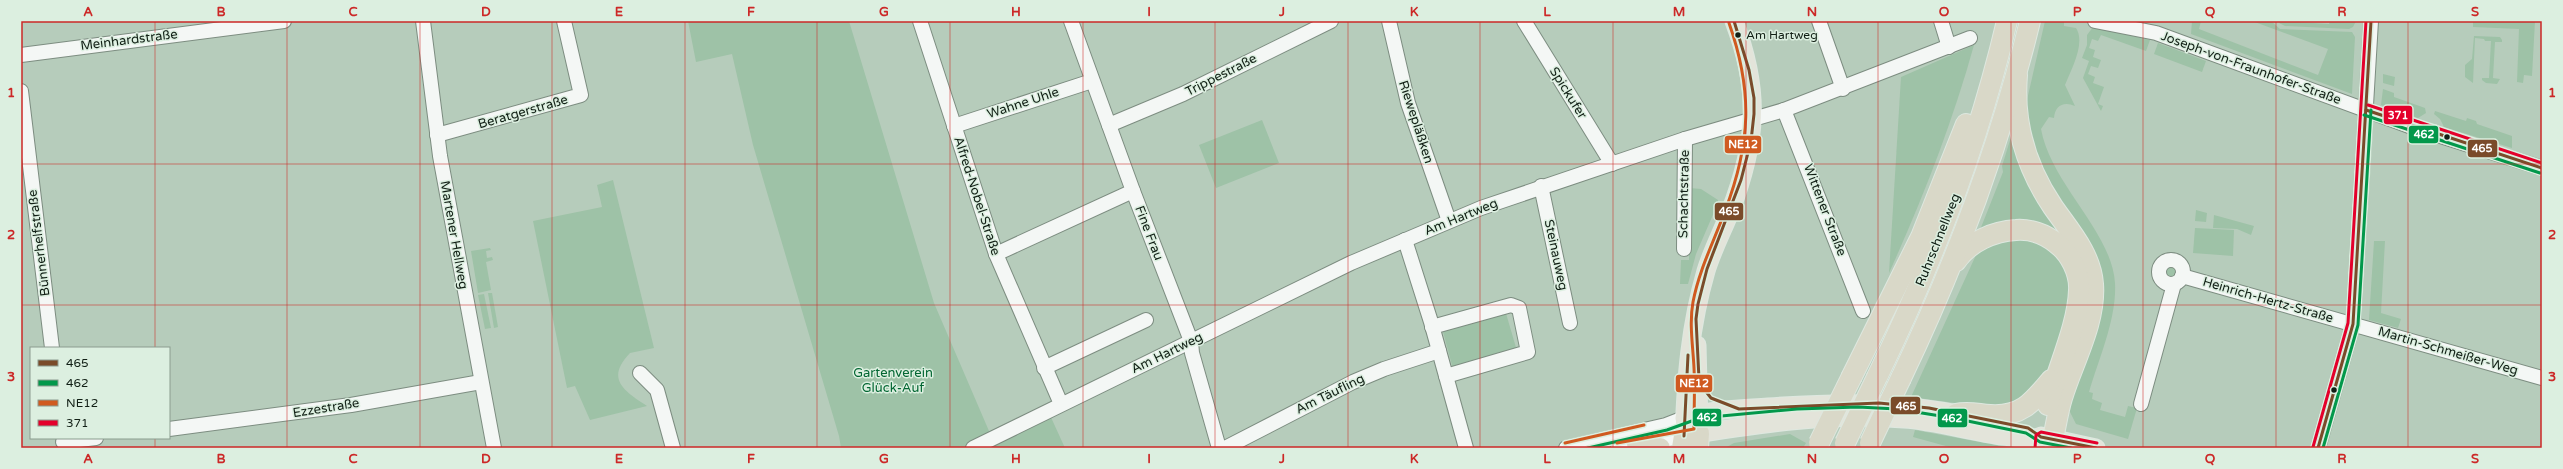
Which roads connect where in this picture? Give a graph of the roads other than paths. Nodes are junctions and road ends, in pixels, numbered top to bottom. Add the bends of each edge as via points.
1 (284, 21) edge
2 (423, 21) edge
3 (564, 21) edge
4 (920, 21) edge
5 (1071, 21) edge
6 (1331, 21) edge
7 (1389, 21) edge
8 (1524, 21) edge
9 (1734, 21) edge
10 (1819, 21) edge
11 (1942, 21) edge
12 (2007, 21) edge
13 (2030, 21) edge
14 (2095, 21) edge
15 (2371, 21) edge
16 (1970, 38) dead end
17 (1949, 47) junction
18 (21, 54) edge
19 (2017, 75) junction
20 (1092, 81) junction
21 (1843, 89) junction
22 (21, 90) edge
23 (1988, 92) junction
24 (1784, 110) junction
25 (2366, 110) junction
26 (1753, 119) junction
27 (1109, 125) junction
28 (954, 126) junction
29 (437, 135) junction
30 (1685, 139) junction
31 (1612, 164) junction
32 (2542, 168) edge
33 (1541, 186) junction
34 (1133, 191) junction
35 (1449, 221) junction
36 (1405, 240) junction
37 (1684, 249) dead end
38 (996, 254) junction
39 (1950, 269) junction
40 (1863, 311) dead end
41 (1696, 319) junction
42 (1146, 320) dead end
43 (1570, 323) dead end
44 (2353, 324) junction
45 (1432, 327) junction
46 (1191, 341) junction
47 (52, 347) edge
48 (1439, 351) junction
49 (1044, 368) junction
50 (640, 373) dead end
51 (1446, 376) junction
52 (2055, 376) junction
53 (2542, 378) edge
54 (1700, 379) junction
55 (481, 382) junction
56 (1061, 404) junction
57 (2141, 404) dead end
58 (1739, 409) junction
59 (1956, 414) junction
60 (170, 429) edge
61 (1691, 433) edge
62 (88, 439) edge
63 (63, 442) edge
64 (2046, 443) edge
65 (1817, 445) edge
66 (1627, 446) edge
67 (1843, 446) edge
68 (1868, 446) edge
69 (494, 448) edge
70 (673, 448) edge
71 (974, 448) edge
72 (1219, 448) edge
73 (1225, 448) edge
74 (1466, 448) edge
75 (1566, 448) edge
76 (1660, 448) edge
77 (2096, 448) edge
78 (2318, 448) edge

1 - 18 street, Meinhardstraße
2 - 29 street, Martener Hellweg
3 - 29 street, Beratgerstraße via 566,39 581,95
4 - 28 street, Alfred-Nobel-Straße
5 - 20 street, Fine Frau
6 - 27 street, Trippestraße via 1183,94
7 - 35 street, Riewepläßken via 1408,104
8 - 31 street, Spickufer
9 - 26 main road via 1749,70 1754,98
10 - 21 street
11 - 17 street
12 - 23 highway, Ruhrschnellweg
13 - 19 highway, Ruhrschnellweg
14 - 25 street, Joseph-von-Fraunhofer-Straße via 2156,33
15 - 25 street
16 - 17 street, Am Hartweg
17 - 21 street, Am Hartweg
19 - 39 highway, Ruhrschnellweg via 1990,165
19 - 64 highway via 2017,113 2027,161 2042,190 2079,245 2091,272 2094,294 2088,321
20 - 27 street, Fine Frau
20 - 28 street, Wahne Uhle
21 - 24 street, Am Hartweg
22 - 47 street, Bünnerhelfstraße
23 - 65 highway, bridge via 1970,114 1921,237
23 - 67 highway, Ruhrschnellweg, bridge via 1972,149 1940,237
24 - 26 street, Am Hartweg
24 - 40 street, Wittener Straße
25 - 32 street, Joseph-von-Fraunhofer-Straße via 2416,129
25 - 44 street
26 - 30 street, Am Hartweg
26 - 41 main road via 1751,141 1741,180 1707,269
27 - 34 street, Fine Frau
28 - 38 street, Alfred-Nobel-Straße
29 - 55 street, Martener Hellweg
30 - 31 street, Am Hartweg
30 - 37 street, Schachtstraße
31 - 33 street, Am Hartweg
33 - 35 street, Am Hartweg
33 - 43 street, Steinauweg
34 - 38 street
34 - 46 street, Fine Frau
35 - 36 street, Am Hartweg
36 - 45 street
36 - 46 street, Am Hartweg
38 - 49 street, Alfred-Nobel-Straße
39 - 52 highway via 1958,257 1973,245 2010,230 2038,233 2061,247 2076,273 2079,290 2076,310
39 - 68 highway, Ruhrschnellweg, bridge via 1902,378
41 - 54 main road
41 - 61 main road via 1690,341
42 - 49 street
44 - 53 street, Martin-Schmeißer-Weg
44 - 57 street, Heinrich-Hertz-Straße via 2178,280
44 - 78 street
45 - 48 street
45 - 51 street via 1512,305 1518,308 1528,352
46 - 56 street, Am Hartweg
46 - 72 street, Fine Frau via 1192,354
48 - 51 street
48 - 73 street, Am Täufling via 1354,382
49 - 56 street, Alfred-Nobel-Straße
50 - 70 street via 657,390
51 - 74 street
52 - 59 highway via 2035,400 2021,410 2003,415 1967,411
52 - 64 highway
54 - 58 main road via 1711,398
54 - 61 main road
55 - 60 street, Ezzestraße via 340,407
55 - 69 street, Martener Hellweg
56 - 71 street, Am Hartweg
58 - 59 main road via 1824,403 1879,403
58 - 61 main road
59 - 64 main road via 2028,428
61 - 64 main road via 1785,420 1870,417 1947,425
61 - 66 street
61 - 75 street via 1666,425
62 - 63 street
64 - 77 main road
66 - 76 highway

